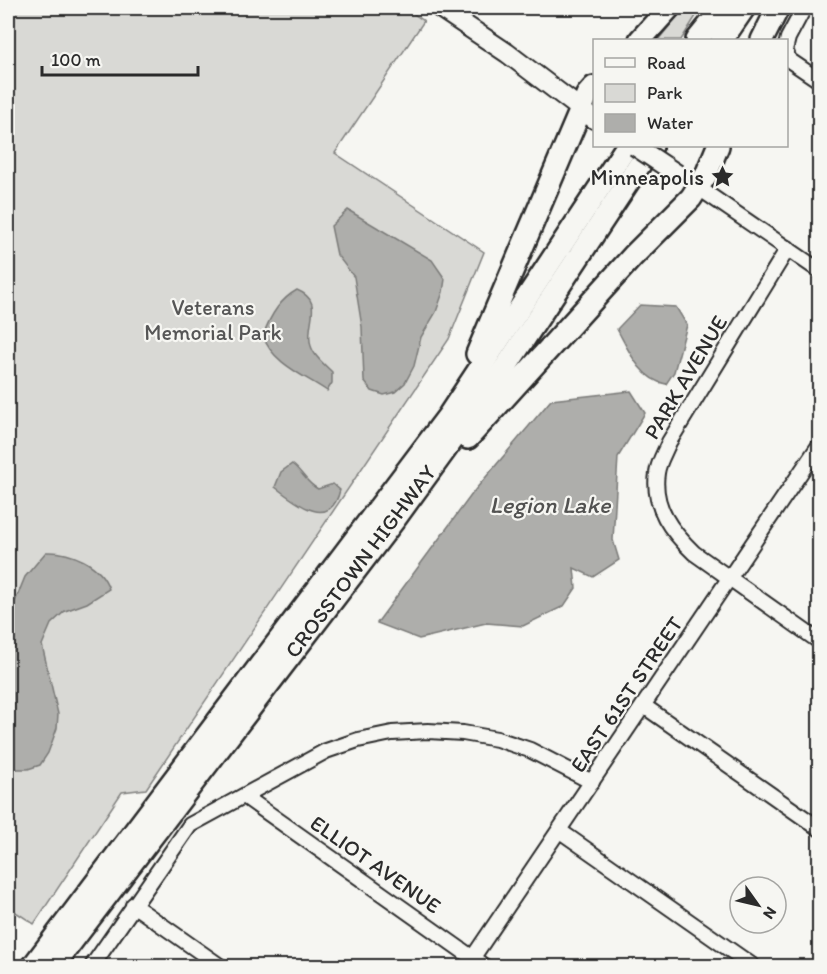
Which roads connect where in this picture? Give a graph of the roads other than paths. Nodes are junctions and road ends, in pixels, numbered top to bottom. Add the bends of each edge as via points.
1 (440, 8) edge
2 (669, 8) edge
3 (712, 8) edge
4 (723, 8) edge
5 (744, 8) edge
6 (778, 8) edge
7 (804, 8) edge
8 (641, 39) edge
9 (697, 39) edge
10 (698, 39) edge
11 (723, 39) edge
12 (762, 39) edge
13 (788, 39) edge
14 (788, 54) edge
15 (819, 81) edge
16 (593, 88) edge
17 (587, 114) edge
18 (626, 147) edge
19 (636, 147) edge
20 (651, 147) edge
21 (718, 147) edge
22 (699, 188) junction
23 (788, 248) junction
24 (819, 271) edge
25 (449, 415) junction
26 (817, 453) edge
27 (397, 516) junction
28 (729, 579) junction
29 (819, 642) edge
30 (644, 706) junction
31 (592, 782) junction
32 (244, 796) junction
33 (819, 829) edge
34 (560, 831) junction
35 (134, 905) junction
36 (474, 964) edge
37 (33, 966) edge
38 (53, 966) edge
39 (92, 966) edge
40 (220, 966) edge
41 (753, 966) edge

1 - 17 main road
2 - 8 highway
3 - 9 highway
4 - 10 highway
5 - 11 highway
6 - 12 highway
7 - 13 street
14 - 15 street
16 - 17 highway via 586,95
17 - 25 highway
18 - 25 highway, CROSSTOWN HIGHWAY
19 - 22 main road, bridge
20 - 27 highway, CROSSTOWN HIGHWAY via 507,365
21 - 22 highway
22 - 23 street
22 - 27 highway
23 - 24 street
23 - 28 street, PARK AVENUE via 669,442 657,473 663,517 677,537
25 - 37 highway, CROSSTOWN HIGHWAY
26 - 28 street, EAST 61ST STREET
27 - 38 highway, CROSSTOWN HIGHWAY
28 - 29 street, PARK AVENUE
28 - 30 street, EAST 61ST STREET
30 - 31 street, EAST 61ST STREET
30 - 33 street
31 - 32 street via 530,750 497,739 428,731 358,740 326,751
31 - 34 street, EAST 61ST STREET
32 - 35 street via 190,825
32 - 36 street, ELLIOT AVENUE
34 - 36 street, EAST 61ST STREET
34 - 41 street
35 - 39 street
35 - 40 street

